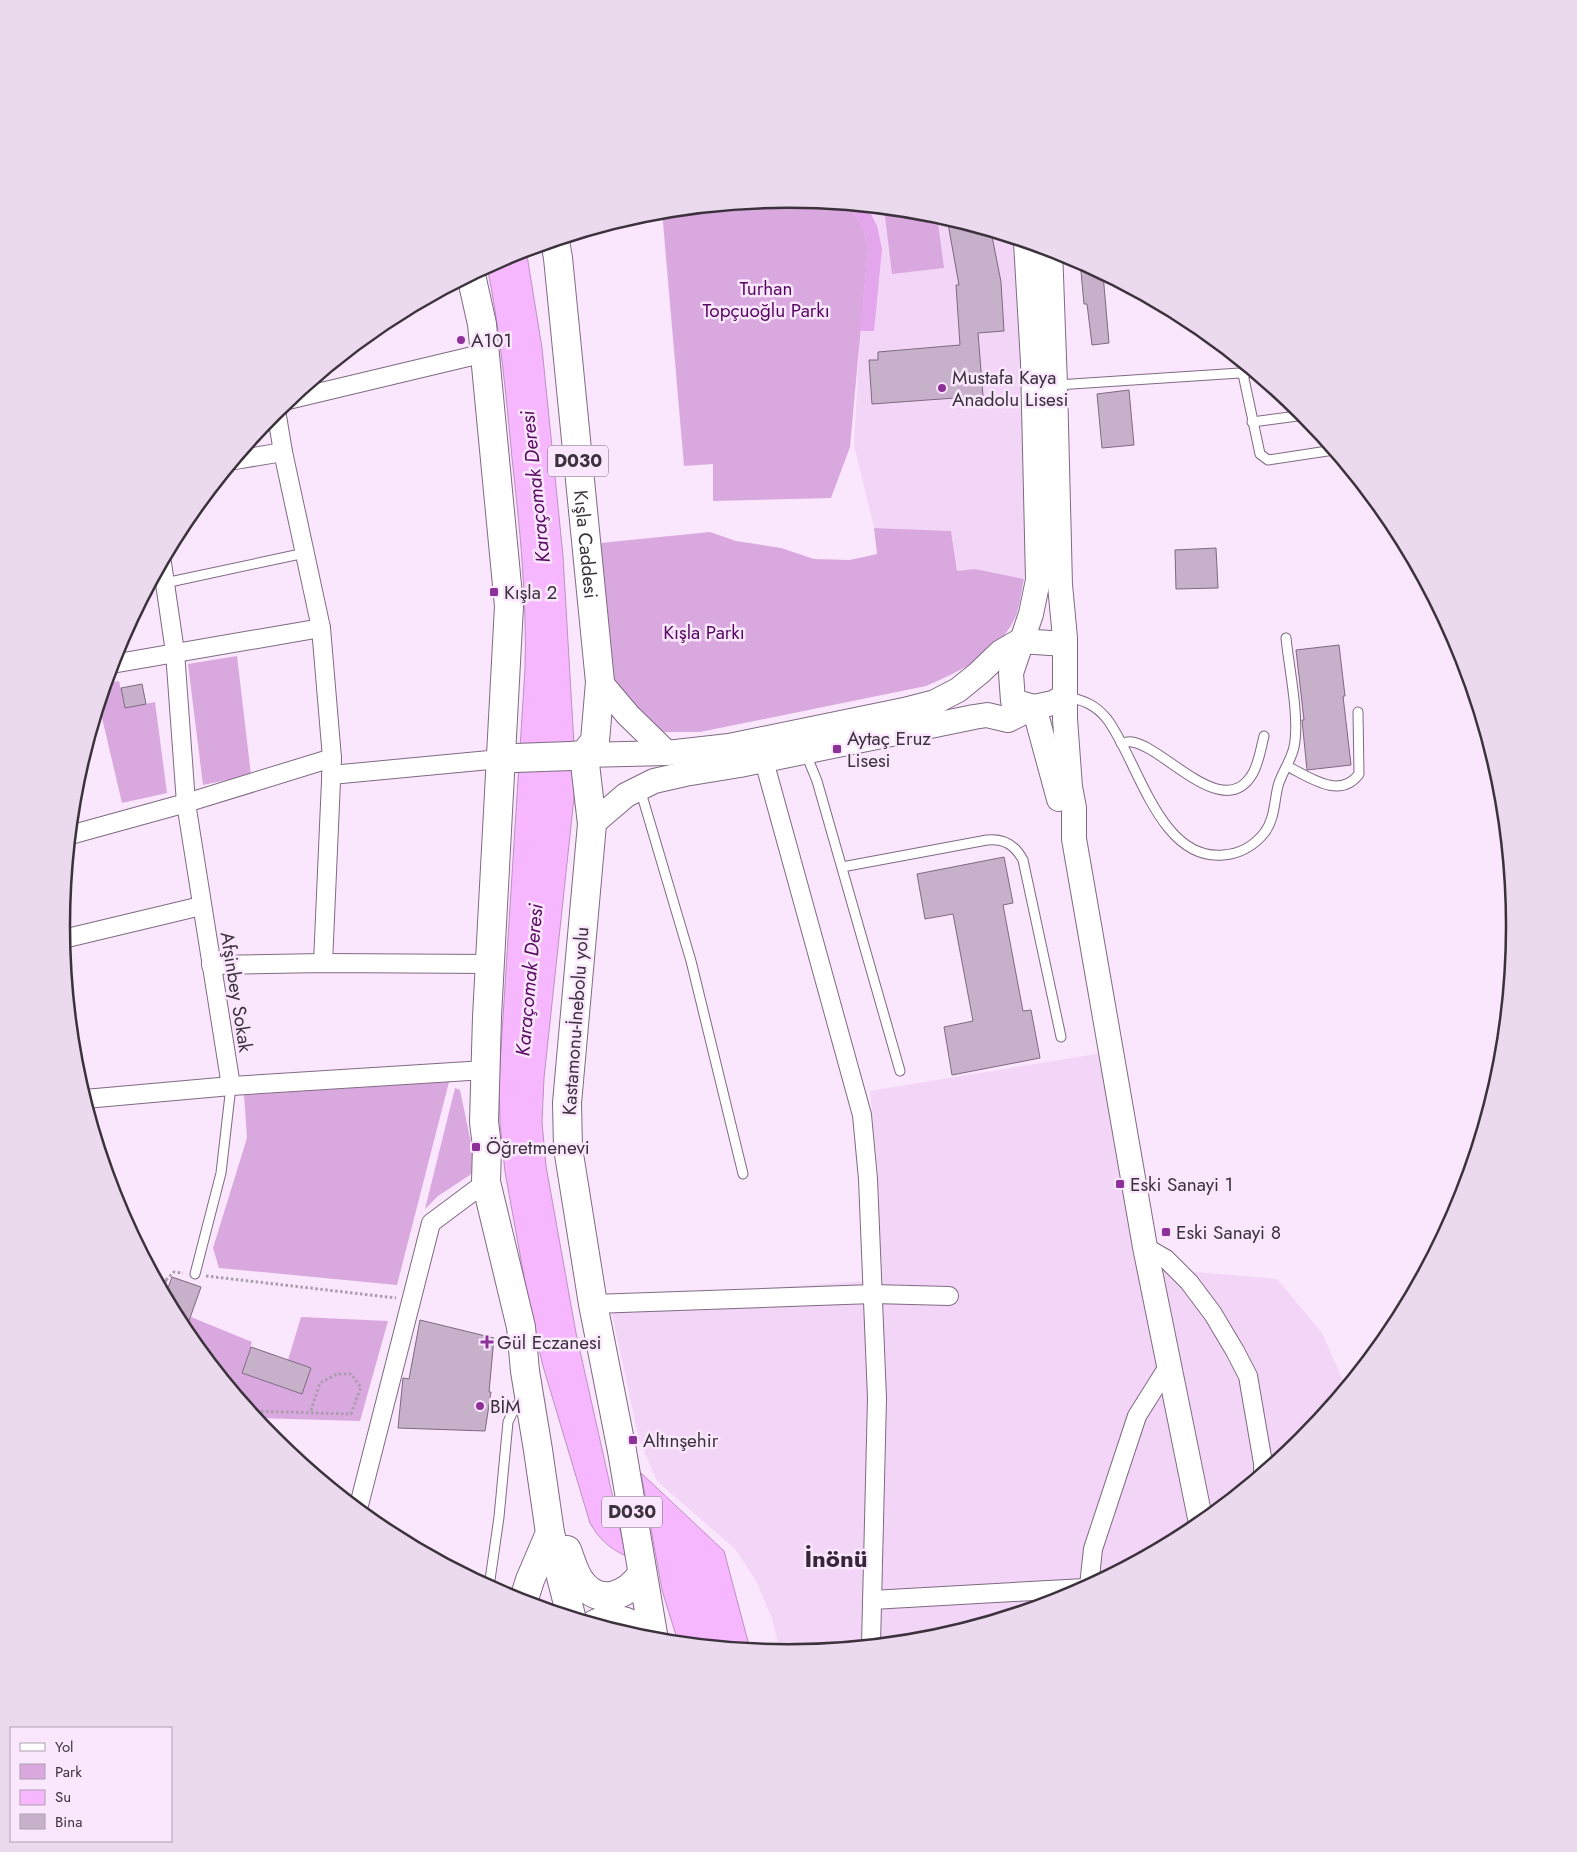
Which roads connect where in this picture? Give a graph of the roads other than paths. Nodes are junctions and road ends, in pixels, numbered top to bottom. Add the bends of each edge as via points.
1 (556, 247) edge
2 (1027, 249) edge
3 (1050, 257) edge
4 (472, 281) edge
5 (485, 353) junction
6 (1247, 373) edge
7 (1243, 374) junction
8 (1045, 385) junction
9 (304, 396) edge
10 (1294, 416) edge
11 (278, 420) edge
12 (1252, 422) junction
13 (1328, 451) edge
14 (283, 452) junction
15 (243, 459) edge
16 (305, 553) junction
17 (164, 571) edge
18 (162, 574) edge
19 (321, 628) junction
20 (1286, 638) dead end
21 (1020, 641) junction
22 (1065, 644) junction
23 (175, 652) junction
24 (121, 662) edge
25 (600, 682) junction
26 (1066, 696) junction
27 (1034, 707) junction
28 (1358, 712) dead end
29 (1264, 736) dead end
30 (1121, 743) junction
31 (761, 750) junction
32 (805, 751) junction
33 (667, 753) junction
34 (577, 755) junction
35 (508, 758) junction
36 (1287, 766) junction
37 (332, 767) junction
38 (640, 787) junction
39 (186, 803) junction
40 (592, 824) junction
41 (76, 833) edge
42 (1074, 839) junction
43 (842, 867) junction
44 (201, 906) junction
45 (70, 937) edge
46 (323, 963) junction
47 (490, 964) junction
48 (211, 966) junction
49 (1061, 1037) dead end
50 (485, 1070) junction
51 (900, 1071) dead end
52 (231, 1086) junction
53 (91, 1098) edge
54 (743, 1174) dead end
55 (486, 1182) junction
56 (1145, 1247) junction
57 (195, 1274) road end
58 (873, 1294) junction
59 (949, 1296) dead end
60 (593, 1304) junction
61 (1169, 1365) junction
62 (529, 1395) junction
63 (538, 1450) junction
64 (1263, 1465) edge
65 (360, 1502) edge
66 (1200, 1514) edge
67 (550, 1533) junction
68 (642, 1574) junction
69 (1090, 1577) edge
70 (490, 1579) edge
71 (1065, 1589) edge
72 (525, 1594) edge
73 (872, 1600) junction
74 (569, 1610) edge
75 (603, 1620) edge
76 (642, 1630) edge
77 (652, 1632) edge
78 (871, 1639) edge

1 - 25 main road, Kışla Caddesi / D030
2 - 8 main road
3 - 8 main road
4 - 5 main road
5 - 9 street
5 - 35 main road via 509,606
6 - 7 lane
7 - 8 lane
7 - 12 lane
8 - 21 main road via 1038,580 1031,614
8 - 22 main road
10 - 12 lane
11 - 14 street
12 - 13 lane via 1260,454 1268,460
14 - 15 street
14 - 16 street
16 - 17 lane
16 - 19 street
18 - 23 street, Afşinbey Sokak
19 - 23 street
19 - 37 street
20 - 36 lane via 1296,725 1294,749
21 - 22 main road
21 - 27 main road via 1010,673 1013,701
21 - 31 main road via 1001,652 958,690 935,702
22 - 26 main road
23 - 24 street
23 - 39 street, Afşinbey Sokak
25 - 33 main road via 628,716
25 - 34 main road, Kışla Caddesi / D030 via 595,741
26 - 27 main road
26 - 30 lane via 1092,704 1107,719
26 - 42 main road
27 - 32 main road via 1008,720 987,715
27 - 42 main road via 1060,802
28 - 36 lane via 1359,774 1348,785 1334,787
29 - 30 lane via 1252,775 1241,786 1225,789 1203,784 1132,742
30 - 36 lane via 1178,840 1212,856 1242,850 1261,836 1274,816 1279,783
31 - 32 main road
31 - 33 main road via 729,746
31 - 38 main road
31 - 58 street via 862,1115
32 - 43 lane
33 - 34 main road
34 - 35 main road
34 - 40 main road, Kastamonu-İnebolu yolu
35 - 37 street
35 - 47 main road
37 - 39 street
37 - 46 street
38 - 40 main road
38 - 54 lane via 691,962
39 - 41 street
39 - 44 street, Afşinbey Sokak
40 - 60 main road, Kastamonu-İnebolu yolu via 567,1103 568,1148
42 - 56 main road
43 - 49 lane via 987,840 1002,840 1015,848 1023,860
43 - 51 lane
44 - 45 street
44 - 48 street, Afşinbey Sokak
46 - 47 street
46 - 48 street
47 - 50 main road
48 - 52 street, Afşinbey Sokak
50 - 52 street
50 - 55 main road
52 - 53 street
52 - 57 lane via 221,1173
55 - 62 main road via 521,1327
55 - 65 street via 431,1223
56 - 61 main road
56 - 64 street via 1166,1259 1189,1282 1213,1314 1244,1368
58 - 59 street
58 - 60 street
58 - 73 street via 877,1398
60 - 68 main road, Kastamonu-İnebolu yolu / D030
61 - 66 main road
61 - 69 street via 1137,1416 1093,1549
62 - 63 main road
62 - 70 lane via 515,1406 508,1422
63 - 67 main road
63 - 68 main road via 561,1533 579,1580 588,1591 597,1596 612,1596 632,1586
67 - 72 main road
67 - 74 main road
68 - 77 main road, Kastamonu-İnebolu yolu / D030
71 - 73 street
73 - 78 street
75 - 76 main road via 618,1619

